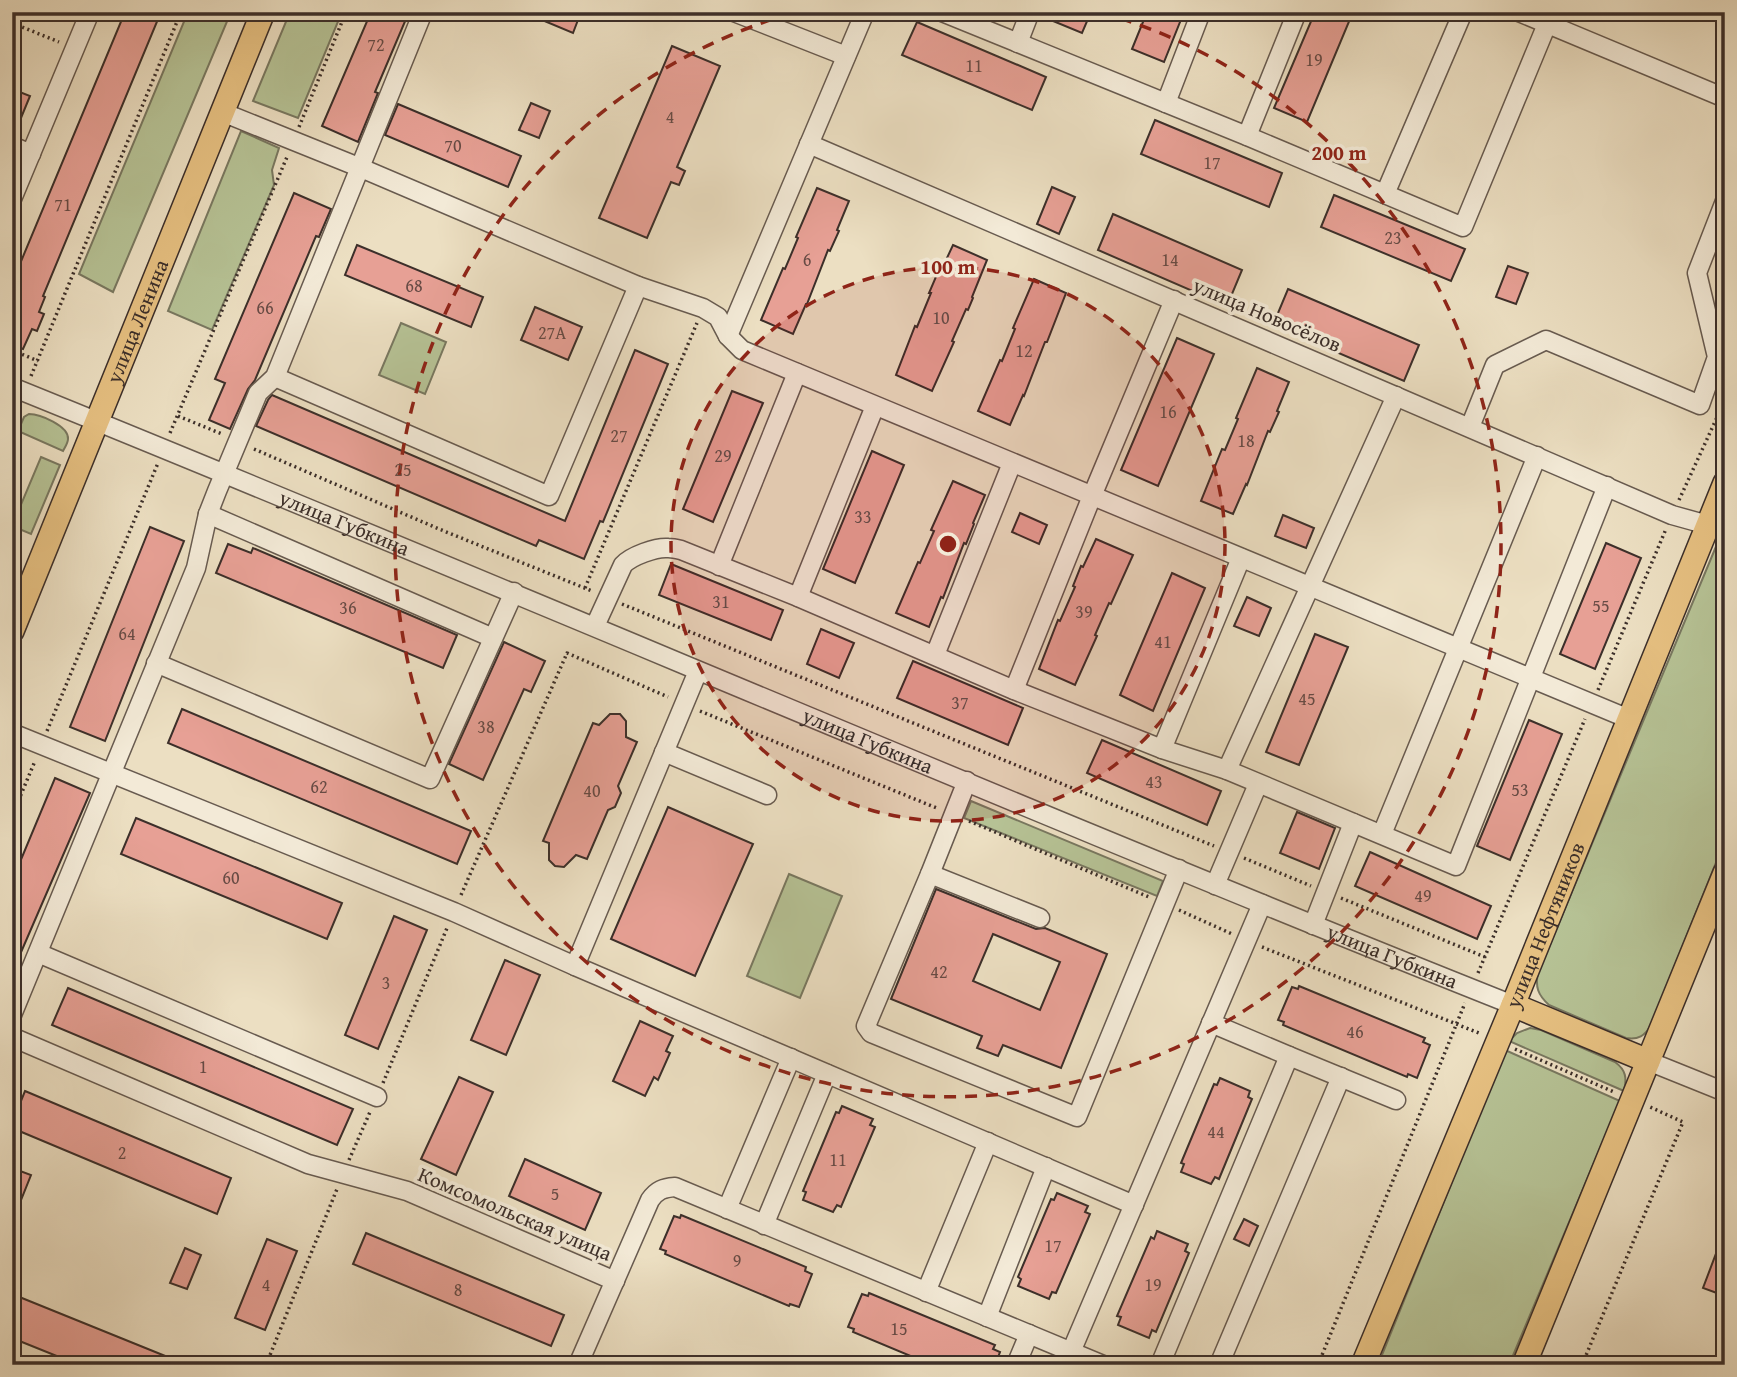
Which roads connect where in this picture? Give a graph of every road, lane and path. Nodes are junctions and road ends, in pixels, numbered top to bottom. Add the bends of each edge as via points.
1 (90, 12) edge
2 (181, 12) edge
3 (262, 12) edge
4 (346, 12) edge
5 (424, 12) edge
6 (734, 12) edge
7 (865, 12) edge
8 (1030, 12) edge
9 (1201, 12) edge
10 (1297, 12) edge
11 (1463, 12) edge
12 (1519, 12) edge
13 (950, 14) edge
14 (1550, 18) edge
15 (12, 23) edge
16 (1018, 43) junction
17 (76, 49) junction
18 (846, 57) junction
19 (1725, 98) edge
20 (1166, 103) junction
21 (222, 112) junction
22 (1247, 136) junction
23 (294, 141) junction
24 (809, 144) junction
25 (12, 146) edge
26 (31, 154) junction
27 (361, 168) junction
28 (1385, 194) junction
29 (12, 199) edge
30 (1725, 201) edge
31 (638, 286) junction
32 (1174, 300) junction
33 (703, 308) junction
34 (728, 336) junction
35 (12, 350) edge
36 (38, 361) junction
37 (797, 373) junction
38 (275, 377) junction
39 (19, 389) edge
40 (1396, 396) junction
41 (1725, 400) edge
42 (875, 405) junction
43 (178, 416) junction
44 (12, 420) edge
45 (97, 421) junction
46 (1470, 428) junction
47 (238, 441) junction
48 (164, 448) junction
49 (1538, 456) junction
50 (1012, 463) junction
51 (224, 474) junction
52 (1725, 483) edge
53 (1607, 486) junction
54 (1092, 496) junction
55 (208, 514) junction
56 (1672, 515) junction
57 (1708, 525) junction
58 (1241, 558) junction
59 (719, 566) junction
60 (1310, 587) junction
61 (585, 588) junction
62 (514, 592) junction
63 (798, 597) junction
64 (607, 598) junction
65 (595, 626) junction
66 (12, 631) edge
67 (493, 638) junction
68 (1458, 649) junction
69 (935, 655) junction
70 (156, 663) junction
71 (698, 671) junction
72 (1530, 678) junction
73 (1014, 690) junction
74 (684, 704) junction
75 (1592, 704) junction
76 (1629, 719) junction
77 (12, 733) edge
78 (41, 745) junction
79 (1162, 749) junction
80 (664, 752) junction
81 (1227, 771) junction
82 (113, 772) junction
83 (967, 781) junction
84 (1258, 784) junction
85 (767, 795) dead end
86 (954, 815) junction
87 (12, 816) edge
88 (1353, 823) junction
89 (1382, 834) junction
90 (1228, 852) junction
91 (1179, 870) junction
92 (1725, 873) edge
93 (930, 874) junction
94 (1215, 884) junction
95 (1325, 891) junction
96 (1165, 903) junction
97 (1262, 904) junction
98 (454, 912) junction
99 (1040, 918) dead end
100 (1313, 925) junction
101 (1246, 940) junction
102 (38, 953) junction
103 (1485, 957) junction
104 (575, 966) junction
105 (1471, 989) junction
106 (1513, 1005) junction
107 (12, 1016) edge
108 (1211, 1023) junction
109 (1457, 1023) junction
110 (12, 1037) edge
111 (1289, 1056) junction
112 (791, 1058) junction
113 (1648, 1061) junction
114 (827, 1074) junction
115 (1341, 1077) junction
116 (1725, 1092) edge
117 (377, 1097) junction
118 (1396, 1100) dead end
119 (988, 1142) junction
120 (1046, 1167) junction
121 (343, 1174) junction
122 (1134, 1205) junction
123 (727, 1209) junction
124 (764, 1225) junction
125 (615, 1281) junction
126 (926, 1292) junction
127 (987, 1317) junction
128 (1029, 1335) junction
129 (1071, 1352) junction
130 (266, 1365) edge
131 (578, 1365) edge
132 (1016, 1365) edge
133 (1103, 1365) edge
134 (1160, 1365) edge
135 (1219, 1365) edge
136 (1318, 1365) edge
137 (1363, 1365) edge
138 (1524, 1365) edge

1 - 17 street
2 - 36 path
3 - 21 main road, улица Ленина
4 - 23 path
5 - 27 street
6 - 18 street
7 - 18 street
8 - 16 street
9 - 20 street
10 - 22 street
11 - 28 street
12 - 14 street
13 - 16 street
14 - 19 street
14 - 28 street via 1463,227
15 - 17 path
16 - 20 street
17 - 26 street
18 - 24 street
20 - 22 street
21 - 23 street
21 - 45 main road, улица Ленина
22 - 28 street
23 - 27 street
23 - 43 path
24 - 32 street, улица Новосёлов
24 - 34 street
25 - 26 street
26 - 29 street
27 - 31 street
27 - 38 street
30 - 46 street via 1697,273 1717,357 1700,405 1546,340 1495,365
31 - 33 street
31 - 38 street via 549,496
32 - 40 street, улица Новосёлов
32 - 54 street
33 - 34 street via 718,317
33 - 61 path
34 - 37 street via 742,350
35 - 36 path
36 - 39 path
37 - 42 street
37 - 59 street
38 - 47 street via 258,393
39 - 44 path
39 - 45 street, улица Губкина
40 - 46 street, улица Новосёлов
40 - 60 street
41 - 56 path
42 - 50 street
42 - 63 street
43 - 47 path
43 - 48 path
45 - 48 street, улица Губкина
45 - 66 main road, улица Ленина
46 - 49 street, улица Новосёлов
47 - 51 street
47 - 61 path
48 - 51 street, улица Губкина
48 - 78 path
49 - 53 street, улица Новосёлов
49 - 68 street
50 - 54 street
50 - 69 street
51 - 55 street
51 - 62 street, улица Губкина
52 - 57 main road, улица Нефтяников
53 - 56 street, улица Новосёлов
53 - 72 street
54 - 58 street
54 - 73 street
55 - 67 street
55 - 70 street via 195,568
56 - 57 street, улица Новосёлов
56 - 75 path
57 - 76 main road, улица Нефтяников
58 - 60 street
58 - 79 street
59 - 63 street
59 - 64 street via 667,547 633,556 623,565
60 - 68 street
60 - 81 street
61 - 64 path
62 - 65 street, улица Губкина
62 - 67 street
63 - 69 street
64 - 65 street
64 - 90 path
65 - 71 street, улица Губкина
67 - 70 street via 430,779
68 - 72 street
68 - 89 street
69 - 73 street
70 - 82 street
71 - 74 street
71 - 83 street, улица Губкина
72 - 75 street
72 - 89 street via 1456,866
73 - 79 street
74 - 80 street
74 - 86 path
74 - 98 path via 567,653
75 - 76 street
75 - 103 path
76 - 106 main road, улица Нефтяников
77 - 78 street
78 - 82 street
78 - 87 path
79 - 81 street
80 - 85 street
80 - 104 street
81 - 84 street
82 - 98 street
82 - 102 street
83 - 86 street
83 - 91 street, улица Губкина
84 - 88 street
84 - 90 street
86 - 93 street
86 - 96 path
88 - 89 street
88 - 95 street
90 - 94 street
90 - 95 path
91 - 94 street, улица Губкина
91 - 96 street
92 - 113 main road
93 - 96 street via 866,1026 871,1033 1077,1116
93 - 99 street
94 - 97 street, улица Губкина
95 - 100 street
95 - 103 path
96 - 101 path
97 - 100 street, улица Губкина
97 - 101 street
98 - 104 street
98 - 117 path
100 - 105 street, улица Губкина
101 - 108 street
101 - 109 path
102 - 107 street
102 - 117 street
103 - 105 path
104 - 112 street
105 - 106 street, улица Губкина
105 - 109 path
106 - 113 main road, улица Губкина
106 - 137 main road, улица Нефтяников
108 - 111 street
108 - 122 street
109 - 136 path
110 - 121 street, Комсомольская улица via 308,1164
111 - 115 street
111 - 134 street
112 - 114 street
112 - 123 street
113 - 116 street, улица Губкина
113 - 138 main road
114 - 119 street
114 - 124 street
115 - 118 street
115 - 135 street
117 - 121 path
119 - 120 street
119 - 126 street
120 - 122 street
120 - 127 street
121 - 125 street, Комсомольская улица via 407,1191
121 - 130 path
122 - 129 street
123 - 124 street, Комсомольская улица
123 - 125 street, Комсомольская улица via 676,1187 656,1192
124 - 126 street, Комсомольская улица
125 - 131 street
126 - 127 street, Комсомольская улица
127 - 128 street, Комсомольская улица
128 - 129 street, Комсомольская улица
128 - 132 street
129 - 133 street, Комсомольская улица

